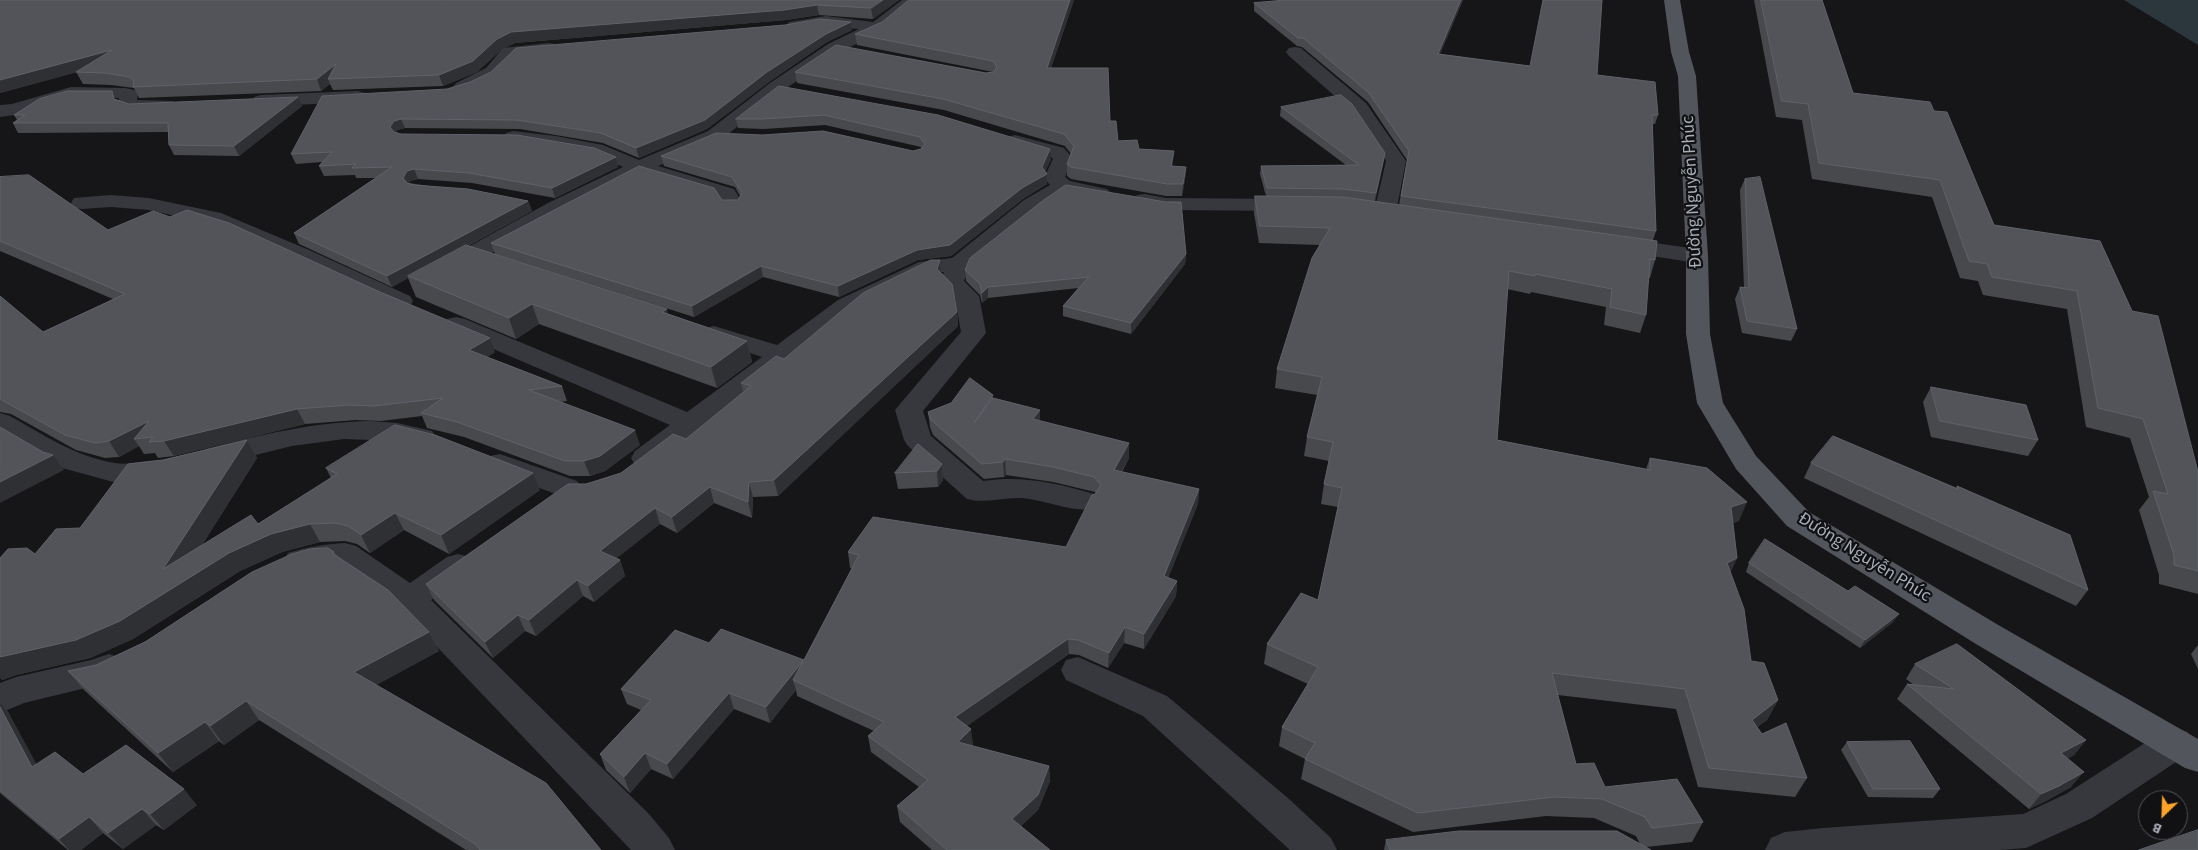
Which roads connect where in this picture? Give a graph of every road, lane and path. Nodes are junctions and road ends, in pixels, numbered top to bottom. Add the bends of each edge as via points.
1 (912, 0) edge
2 (1672, 0) edge
3 (876, 27) junction
4 (776, 28) edge
5 (561, 47) edge
6 (834, 48) junction
7 (1295, 52) dead end
8 (862, 54) edge
9 (776, 87) junction
10 (449, 92) edge
11 (806, 92) edge
12 (374, 96) edge
13 (247, 101) edge
14 (181, 104) edge
15 (0, 111) edge
16 (715, 135) junction
17 (745, 136) edge
18 (491, 137) edge
19 (1001, 137) edge
20 (639, 167) junction
21 (1062, 186) junction
22 (524, 201) edge
23 (82, 203) dead end
24 (732, 204) edge
25 (1313, 205) edge
26 (558, 207) junction
27 (1359, 208) edge
28 (1600, 242) edge
29 (471, 255) junction
30 (1697, 256) junction
31 (499, 264) edge
32 (958, 264) junction
33 (418, 298) junction
34 (696, 328) edge
35 (781, 355) junction
36 (0, 422) edge
37 (691, 424) junction
38 (444, 443) edge
39 (479, 455) edge
40 (623, 474) edge
41 (1084, 501) dead end
42 (544, 505) edge
43 (481, 549) edge
44 (277, 570) edge
45 (410, 599) junction
46 (130, 657) edge
47 (1078, 670) dead end
48 (0, 699) edge
49 (2186, 750) edge
50 (655, 850) edge
51 (1317, 850) edge
52 (1785, 850) edge

1 - 3 street
2 - 30 main road, Đường Nguyễn Phúc via 1687,76
3 - 4 street via 822,20
3 - 6 street
5 - 10 street via 509,52 492,72
6 - 8 street
6 - 9 street
7 - 27 street via 1359,107 1396,161 1395,214
9 - 11 street
9 - 16 street
12 - 13 street
14 - 15 street via 134,106 127,103 129,94 77,92
16 - 17 street
16 - 20 street
18 - 20 street via 556,142 603,152
19 - 21 street via 1057,152 1063,159 1054,178
20 - 24 street via 727,194
20 - 26 street
21 - 25 street via 1166,204
21 - 32 street via 1032,205
22 - 26 street
23 - 33 street via 149,204 213,218
26 - 29 street
28 - 30 street
29 - 31 street
29 - 33 street
30 - 49 main road, Đường Nguyễn Phúc via 1698,334 1710,403 1746,462 1798,519
32 - 35 street via 927,268 847,305
32 - 41 street via 952,282 967,296 974,333 909,410 918,440 977,492 1002,487 1030,488
33 - 37 street
34 - 35 street
35 - 37 street
36 - 38 street via 65,459 117,473 187,463 305,435 403,432
37 - 40 street
39 - 42 street via 579,488
43 - 45 street
44 - 45 street via 320,555 345,554
45 - 50 street
46 - 48 street via 98,672
47 - 51 street via 1155,706
49 - 52 street via 2026,831

